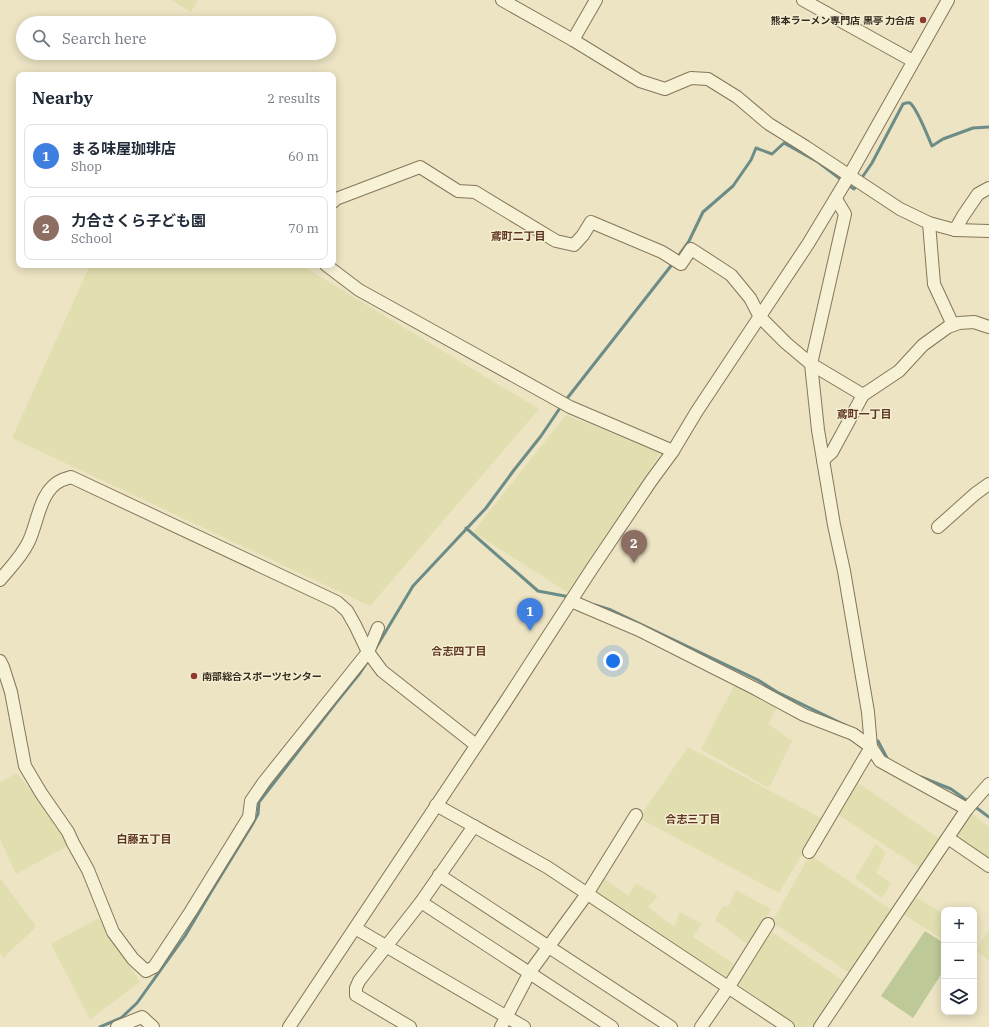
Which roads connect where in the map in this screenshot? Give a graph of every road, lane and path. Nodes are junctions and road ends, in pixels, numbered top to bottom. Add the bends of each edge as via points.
1 (502, 0) edge
2 (596, 0) edge
3 (803, 0) edge
4 (948, 0) edge
5 (573, 40) junction
6 (913, 61) junction
7 (849, 176) junction
8 (989, 188) edge
9 (836, 198) junction
10 (336, 199) edge
11 (929, 223) junction
12 (955, 230) junction
13 (989, 231) edge
14 (330, 268) edge
15 (760, 317) junction
16 (954, 325) junction
17 (989, 326) edge
18 (811, 364) junction
19 (863, 395) junction
20 (672, 451) junction
21 (823, 460) junction
22 (989, 484) edge
23 (938, 527) dead end
24 (0, 580) edge
25 (571, 601) junction
26 (378, 628) dead end
27 (368, 652) junction
28 (0, 661) edge
29 (476, 745) junction
30 (871, 747) junction
31 (989, 784) edge
32 (436, 805) junction
33 (967, 809) junction
34 (636, 816) dead end
35 (474, 826) junction
36 (948, 838) junction
37 (808, 852) dead end
38 (989, 866) edge
39 (439, 875) junction
40 (587, 894) junction
41 (421, 902) junction
42 (768, 924) dead end
43 (355, 928) junction
44 (386, 946) junction
45 (549, 946) junction
46 (530, 972) junction
47 (728, 988) junction
48 (503, 1022) edge
49 (773, 1023) edge
50 (117, 1027) edge
51 (153, 1027) edge
52 (289, 1027) edge
53 (410, 1027) edge
54 (524, 1027) edge
55 (612, 1027) edge
56 (671, 1027) edge
57 (701, 1027) edge
58 (788, 1027) edge
59 (820, 1027) edge

1 - 5 street
2 - 5 street
3 - 6 street
4 - 6 street
5 - 7 street via 640,80 665,88 691,78 708,79 737,97 769,124
6 - 7 street
7 - 9 street
7 - 11 street via 900,209
8 - 12 street via 978,194
9 - 15 street
9 - 18 street via 844,214
10 - 15 street via 420,167 458,191 474,192 556,241 574,245 591,222 662,252 681,264 691,249 731,275 750,298
11 - 12 street
11 - 16 street via 934,284
12 - 13 street
14 - 20 street via 359,290 570,407
15 - 18 street
15 - 20 street
16 - 17 street via 974,322
16 - 19 street via 924,344 899,371
18 - 19 street
18 - 21 street
19 - 21 street via 832,452
20 - 25 street
21 - 30 street via 868,712
22 - 23 street
24 - 27 street via 29,543 43,501 52,487 61,480 71,477 337,602 347,611
25 - 29 street
25 - 30 street via 639,630 804,716 853,734
26 - 27 street
27 - 28 street via 264,782 251,801 250,817 154,966 146,971 133,960 113,932 88,870 68,832 25,766 11,692
27 - 29 street via 382,672
29 - 32 street
30 - 33 street via 880,761
30 - 37 street
31 - 33 street
32 - 35 street
32 - 43 street
33 - 36 street
34 - 40 street
35 - 39 street
35 - 40 street via 547,867
36 - 38 street
36 - 59 street
39 - 41 street
39 - 45 street
40 - 45 street
40 - 47 street
41 - 44 street
41 - 46 street
42 - 47 street
43 - 44 street
43 - 52 street
44 - 48 street
44 - 53 street via 359,981 356,995
45 - 46 street
45 - 56 street
46 - 48 street
46 - 55 street
47 - 49 street
47 - 57 street
48 - 54 street
49 - 58 street
50 - 51 street via 142,1017

